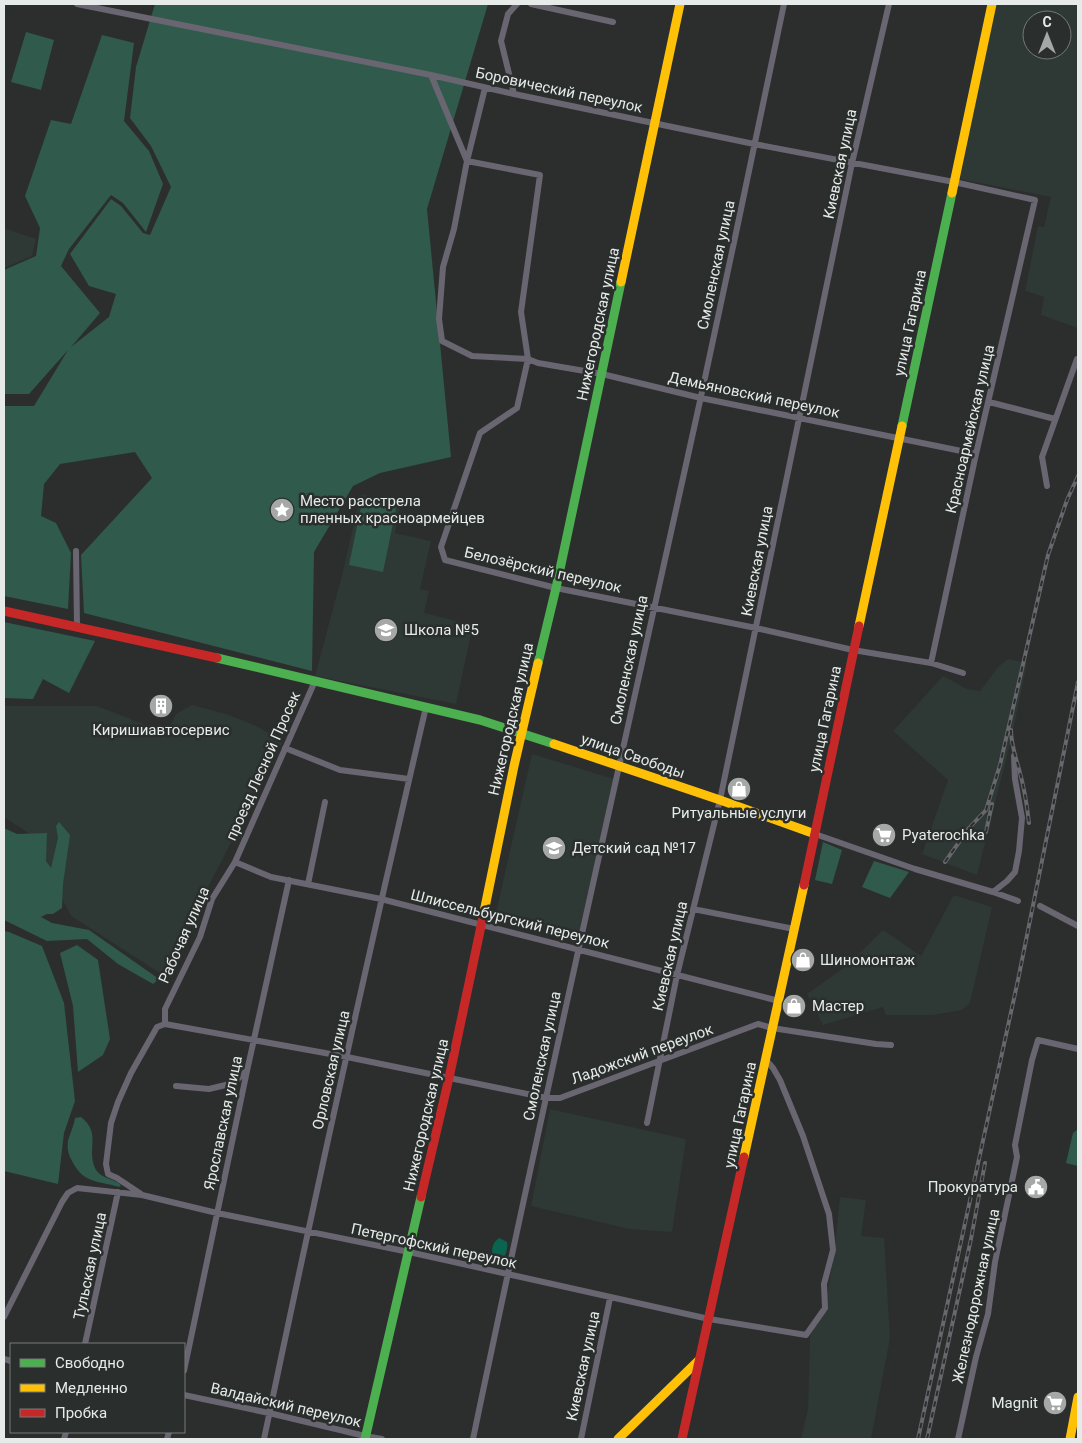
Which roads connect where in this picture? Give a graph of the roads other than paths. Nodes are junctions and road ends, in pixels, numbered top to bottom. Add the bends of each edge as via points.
1 (76, 4) edge
2 (517, 4) edge
3 (532, 4) edge
4 (680, 4) edge
5 (784, 4) edge
6 (889, 4) edge
7 (992, 4) edge
8 (613, 22) dead end
9 (431, 75) junction
10 (485, 88) junction
11 (514, 94) junction
12 (654, 123) junction
13 (754, 144) junction
14 (467, 161) junction
15 (852, 163) junction
16 (954, 182) junction
17 (1035, 200) joint
18 (1077, 359) dead end
19 (528, 360) junction
20 (602, 374) junction
21 (701, 398) junction
22 (989, 402) junction
23 (799, 417) junction
24 (1055, 419) junction
25 (900, 438) junction
26 (976, 454) junction
27 (1047, 486) dead end
28 (76, 552) dead end
29 (556, 588) junction
30 (654, 608) junction
31 (4, 611) edge
32 (77, 626) junction
33 (756, 628) junction
34 (853, 650) junction
35 (931, 663) junction
36 (963, 673) dead end
37 (315, 680) junction
38 (426, 707) junction
39 (521, 733) junction
40 (285, 748) junction
41 (1014, 756) dead end
42 (619, 766) junction
43 (409, 779) junction
44 (720, 800) junction
45 (325, 802) dead end
46 (815, 834) junction
47 (234, 862) junction
48 (289, 880) junction
49 (308, 884) junction
50 (993, 892) junction
51 (381, 899) junction
52 (1018, 901) dead end
53 (1040, 906) dead end
54 (693, 909) junction
55 (480, 925) junction
56 (1078, 926) edge
57 (794, 929) junction
58 (578, 949) junction
59 (677, 975) junction
60 (779, 1001) junction
61 (165, 1024) junction
62 (772, 1028) junction
63 (254, 1040) junction
64 (890, 1045) dead end
65 (1078, 1049) edge
66 (347, 1056) junction
67 (766, 1060) junction
68 (659, 1061) junction
69 (247, 1070) junction
70 (449, 1078) junction
71 (176, 1086) dead end
72 (547, 1098) junction
73 (647, 1123) dead end
74 (118, 1192) junction
75 (142, 1195) junction
76 (217, 1213) junction
77 (307, 1232) junction
78 (409, 1252) junction
79 (507, 1274) junction
80 (610, 1298) junction
81 (4, 1317) edge
82 (709, 1319) junction
83 (85, 1343) edge
84 (698, 1360) junction
85 (185, 1366) edge
86 (185, 1395) edge
87 (1078, 1397) edge
88 (269, 1413) junction
89 (365, 1438) edge
90 (264, 1439) edge
91 (382, 1439) edge
92 (473, 1439) edge
93 (581, 1439) edge
94 (618, 1439) edge
95 (682, 1439) edge
96 (958, 1439) edge
97 (1070, 1439) edge

1 - 9 street, Боровический переулок
2 - 11 street via 508,14 501,41
3 - 8 street
4 - 12 street, Нижегородская улица
5 - 13 street, Смоленская улица
6 - 15 street, Киевская улица
7 - 16 street, улица Гагарина
9 - 10 street, Боровический переулок
9 - 14 street
10 - 11 street, Боровический переулок
10 - 14 street
11 - 12 street, Боровический переулок
12 - 13 street, Боровический переулок
12 - 20 street, Нижегородская улица
13 - 15 street, Боровический переулок
13 - 21 street, Смоленская улица
14 - 19 street via 540,176 521,312
14 - 19 street, Демьяновский переулок via 443,267 439,320 442,341 472,356
15 - 16 street, Боровический переулок
15 - 23 street, Киевская улица
16 - 17 street, Боровический переулок
16 - 25 street, улица Гагарина
17 - 22 street, Красноармейская улица
18 - 24 street
19 - 20 street, Демьяновский переулок
19 - 29 street, Белозёрский переулок via 517,408 480,433 441,547 445,560
20 - 21 street, Демьяновский переулок
20 - 29 street, Нижегородская улица
21 - 23 street, Демьяновский переулок
21 - 30 street, Смоленская улица
22 - 24 street
22 - 26 street, Красноармейская улица
23 - 25 street, Демьяновский переулок
23 - 33 street, Киевская улица
24 - 27 street via 1042,457
25 - 26 street, Демьяновский переулок
25 - 34 street, улица Гагарина
26 - 35 street, Красноармейская улица
28 - 32 street
29 - 30 street, Белозёрский переулок
29 - 39 street, Нижегородская улица
30 - 33 street, Белозёрский переулок
30 - 42 street, Смоленская улица
31 - 32 street, улица Свободы
32 - 37 street, улица Свободы
33 - 34 street, Белозёрский переулок
33 - 44 street, Киевская улица
34 - 35 street, Белозёрский переулок
34 - 46 street, улица Гагарина
35 - 36 street, Белозёрский переулок
37 - 38 street, улица Свободы
37 - 40 street, проезд Лесной Просек
38 - 39 street, улица Свободы
38 - 43 street, Орловская улица
39 - 42 street, улица Свободы
39 - 55 street, Нижегородская улица
40 - 43 street via 340,770
40 - 47 street, проезд Лесной Просек
41 - 50 street via 1022,818 1019,851 1015,872
42 - 44 street, улица Свободы
42 - 58 street, Смоленская улица
43 - 51 street, Орловская улица
44 - 46 street, улица Свободы
44 - 54 street, Киевская улица
45 - 49 street
46 - 50 street, улица Свободы
46 - 57 street, улица Гагарина
47 - 48 street, Шлиссельбургский переулок via 271,877
47 - 61 street, Рабочая улица via 212,899 200,937 165,1009
48 - 49 street, Шлиссельбургский переулок
48 - 63 street, Ярославская улица
49 - 51 street, Шлиссельбургский переулок
50 - 52 street, улица Свободы
51 - 55 street, Шлиссельбургский переулок
51 - 66 street, Орловская улица
53 - 56 street
54 - 57 street
54 - 59 street, Киевская улица
55 - 58 street, Шлиссельбургский переулок
55 - 70 street, Нижегородская улица
57 - 60 street, улица Гагарина
58 - 59 street, Шлиссельбургский переулок
58 - 72 street, Смоленская улица
59 - 60 street, Шлиссельбургский переулок
59 - 68 street, Киевская улица
60 - 62 street, улица Гагарина
61 - 63 street, Ладожский переулок
61 - 75 street via 156,1027 131,1073 111,1123 106,1164 108,1174
62 - 64 street, Ладожский переулок
62 - 67 street, улица Гагарина
62 - 68 street, Ладожский переулок via 758,1024
63 - 66 street, Ладожский переулок
63 - 69 street, Ярославская улица
65 - 96 street, Железнодорожная улица via 1038,1040 1018,1126 1015,1145 1018,1157 995,1262 988,1314
66 - 70 street, Ладожский переулок
66 - 77 street, Орловская улица
67 - 82 street, улица Гагарина
67 - 82 street, Петергофский переулок via 780,1080 829,1214 833,1250 824,1284 825,1308 806,1335
68 - 72 street, Ладожский переулок via 560,1098
68 - 73 street, Киевская улица
69 - 71 street via 234,1083 209,1089
69 - 76 street, Ярославская улица
70 - 72 street, Ладожский переулок
70 - 78 street, Нижегородская улица
72 - 79 street, Смоленская улица
74 - 75 street, Петергофский переулок
74 - 81 street, Петергофский переулок via 76,1188 68,1193
74 - 83 street, Тульская улица
75 - 76 street, Петергофский переулок
76 - 77 street, Петергофский переулок
76 - 85 street, Ярославская улица
77 - 78 street, Петергофский переулок
77 - 88 street, Орловская улица
78 - 79 street, Петергофский переулок
78 - 89 street, Нижегородская улица
79 - 80 street, Петергофский переулок
79 - 92 street, Смоленская улица
80 - 82 street, Петергофский переулок
80 - 93 street, Киевская улица
82 - 84 street, улица Гагарина
84 - 94 street
84 - 95 street, улица Гагарина
86 - 88 street, Валдайский переулок
87 - 97 street
88 - 89 street, Валдайский переулок
88 - 90 street, Орловская улица
89 - 91 street, Валдайский переулок

